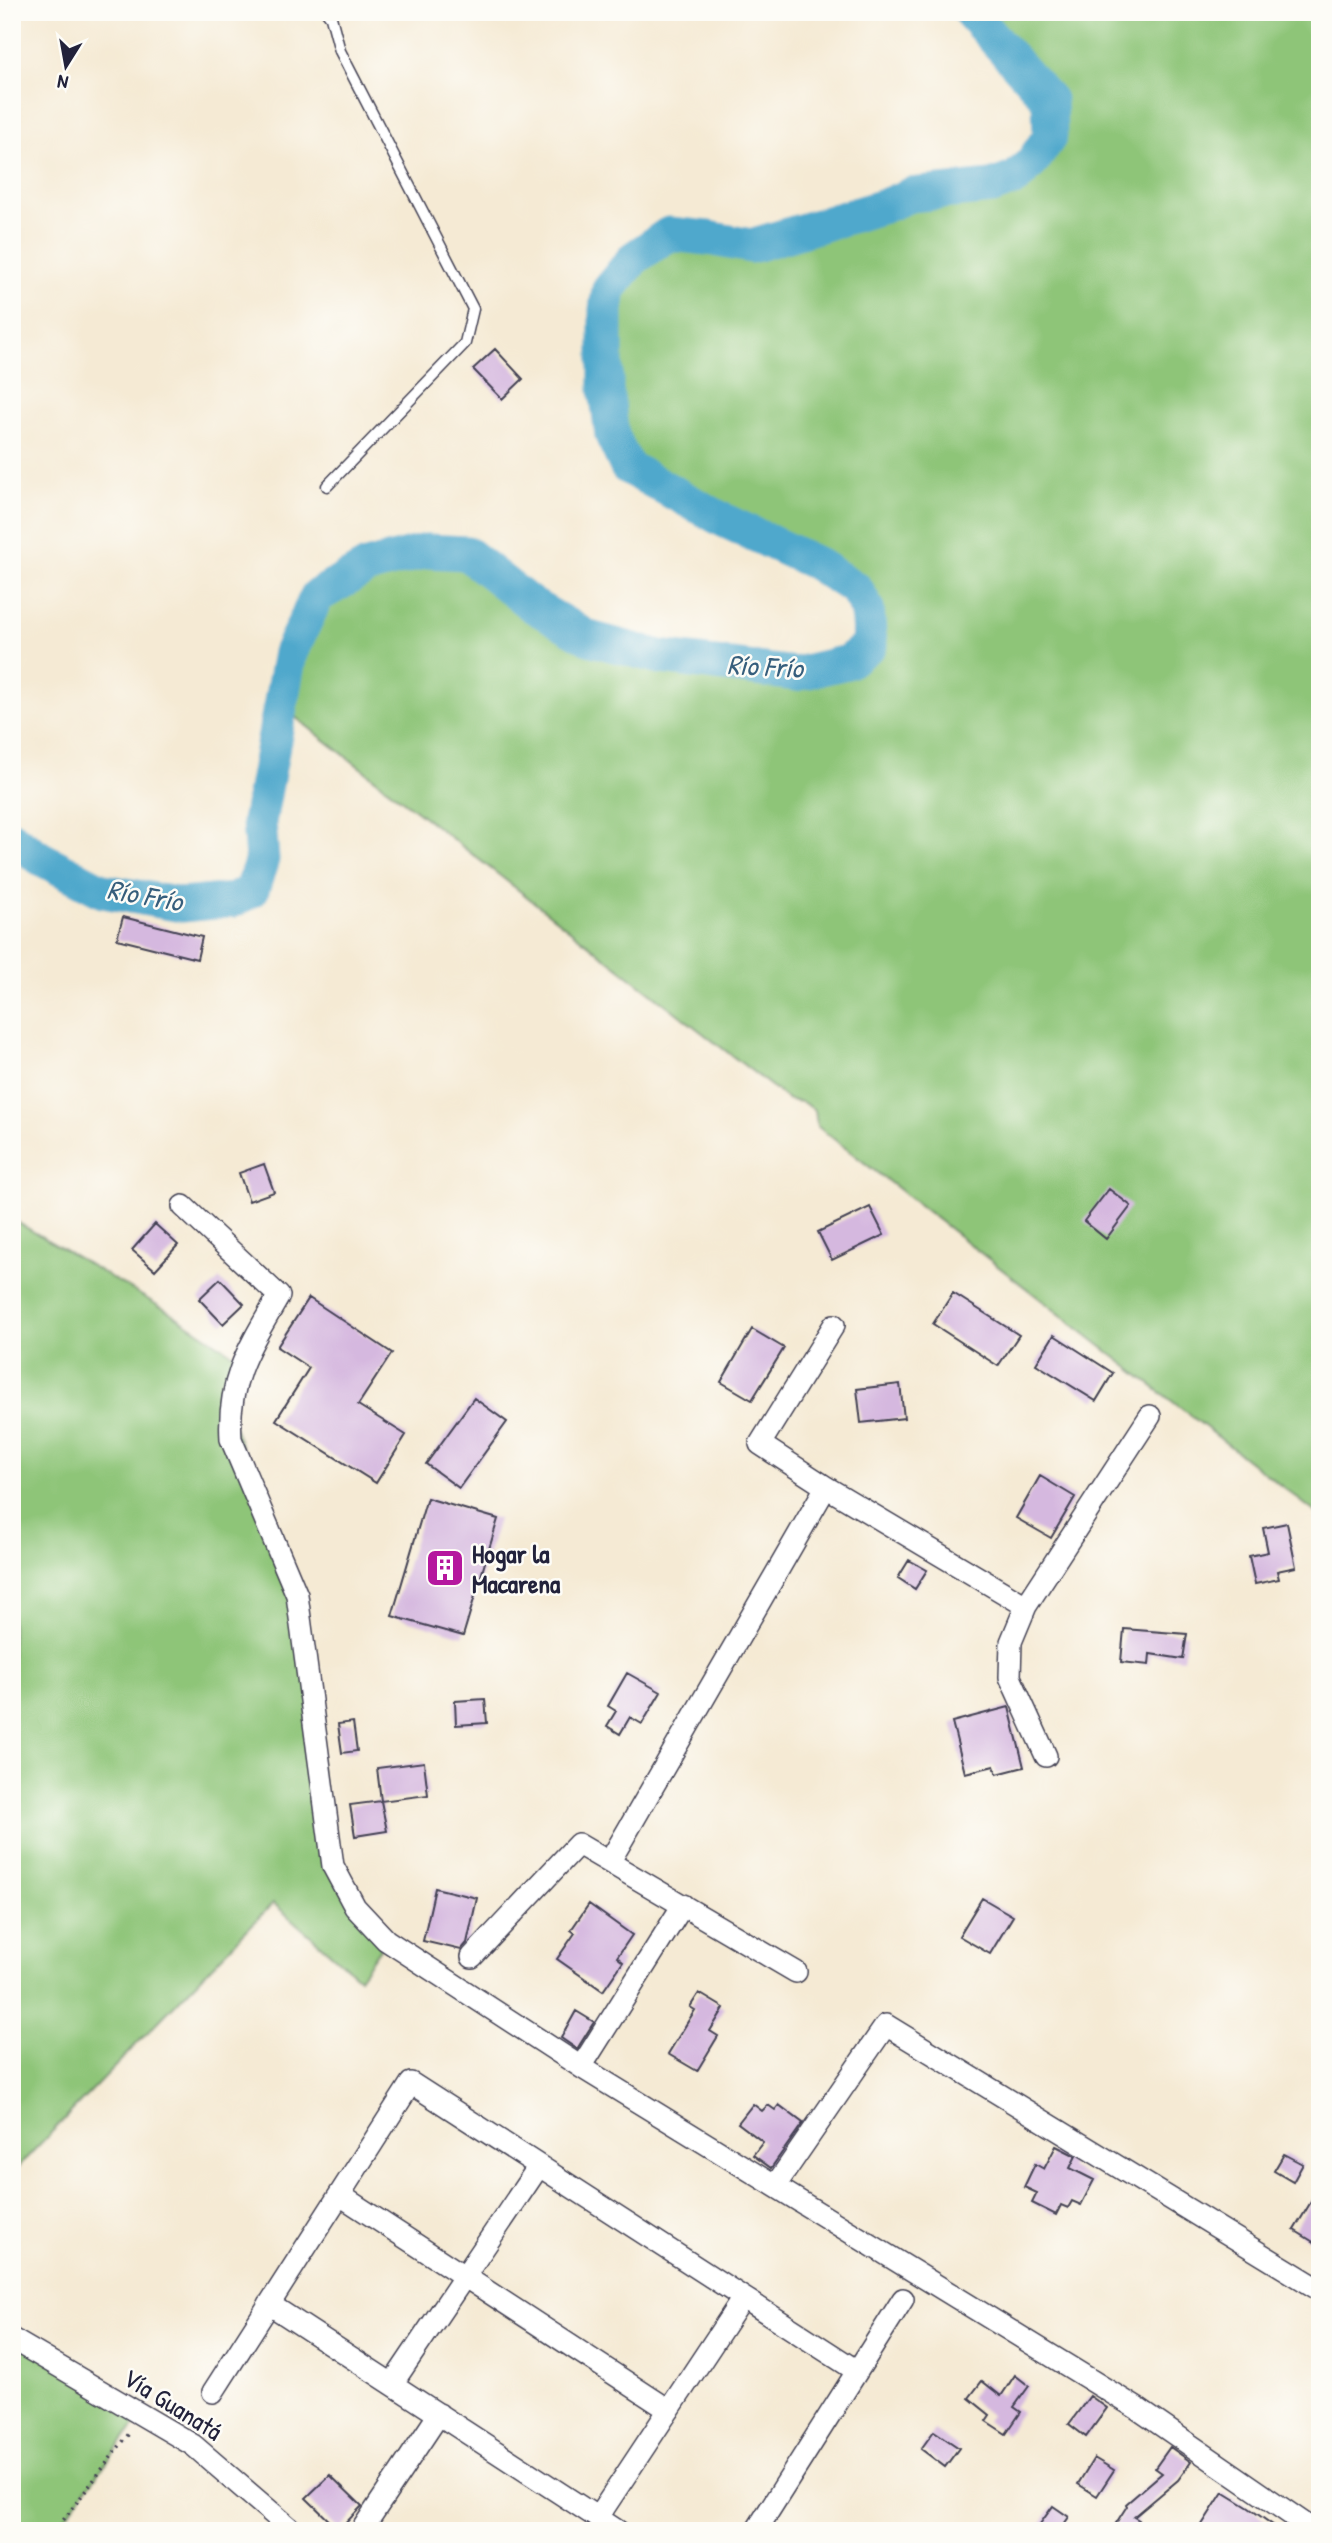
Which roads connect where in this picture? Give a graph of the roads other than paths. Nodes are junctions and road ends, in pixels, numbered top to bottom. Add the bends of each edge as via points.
1 (327, 12) edge
2 (327, 486) dead end
3 (183, 1206) dead end
4 (834, 1325) dead end
5 (1150, 1416) dead end
6 (826, 1487) junction
7 (1026, 1606) junction
8 (1046, 1756) dead end
9 (610, 1861) junction
10 (683, 1905) junction
11 (472, 1957) dead end
12 (796, 1972) dead end
13 (581, 2067) junction
14 (539, 2166) junction
15 (775, 2186) junction
16 (340, 2195) junction
17 (465, 2276) junction
18 (1320, 2290) edge
19 (743, 2298) junction
20 (902, 2299) dead end
21 (269, 2304) junction
22 (12, 2339) edge
23 (857, 2371) junction
24 (391, 2384) junction
25 (213, 2392) dead end
26 (669, 2410) junction
27 (439, 2414) junction
28 (598, 2517) junction
29 (293, 2531) edge
30 (361, 2531) edge
31 (618, 2531) edge
32 (756, 2531) edge
33 (1315, 2531) edge

1 - 2 lane via 340,51 473,309 465,343
3 - 13 street via 279,1296 242,1360 229,1413 231,1439 297,1595 333,1866 355,1906 386,1940
4 - 6 street via 760,1444
5 - 7 street
6 - 7 street
6 - 9 street
7 - 8 street via 1011,1642 1010,1677
9 - 10 street
9 - 11 street via 578,1844
10 - 12 street
10 - 13 street
13 - 15 street
14 - 16 street via 411,2083
14 - 17 street
14 - 19 street
15 - 18 street via 886,2025
15 - 33 street via 1138,2409
16 - 17 street
16 - 21 street
17 - 24 street
17 - 26 street
19 - 23 street
19 - 26 street
20 - 23 street
21 - 24 street
21 - 25 street
22 - 29 street, Vía Guanatá via 193,2445
23 - 32 street
24 - 27 street
26 - 28 street
27 - 28 street
27 - 30 street
28 - 31 street

